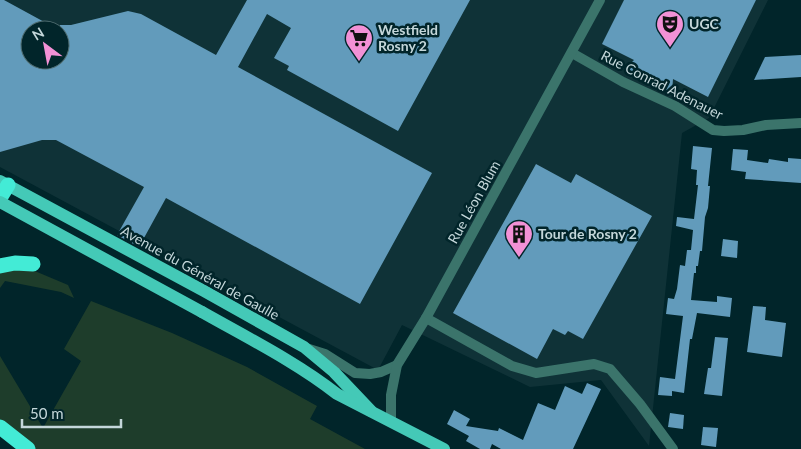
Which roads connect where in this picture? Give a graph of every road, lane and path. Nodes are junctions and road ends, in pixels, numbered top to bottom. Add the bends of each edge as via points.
1 (600, 0) edge
2 (572, 52) junction
3 (801, 123) edge
4 (1, 194) edge
5 (33, 264) dead end
6 (0, 266) edge
7 (426, 318) junction
8 (304, 347) junction
9 (397, 365) junction
10 (371, 412) junction
11 (391, 422) junction
12 (0, 428) edge
13 (28, 449) edge
14 (444, 449) edge
15 (673, 449) edge

1 - 2 street, Rue Léon Blum
2 - 3 street, Rue Conrad Adenauer via 623,82 675,106 713,130 734,131
2 - 7 street, Rue Léon Blum
4 - 8 main road, Avenue du Général de Gaulle
4 - 10 main road, Avenue du Général de Gaulle, bridge
5 - 6 highway via 15,262
7 - 9 street, Rue Léon Blum
7 - 15 street via 512,366 536,373 594,364 610,369
8 - 9 street via 325,354 356,373 382,372
8 - 10 main road, Avenue du Général de Gaulle via 334,372
9 - 11 street, Rue Léon Blum via 390,395
10 - 11 main road, Avenue du Général de Gaulle
11 - 14 main road, Avenue du Général de Gaulle
12 - 13 highway

